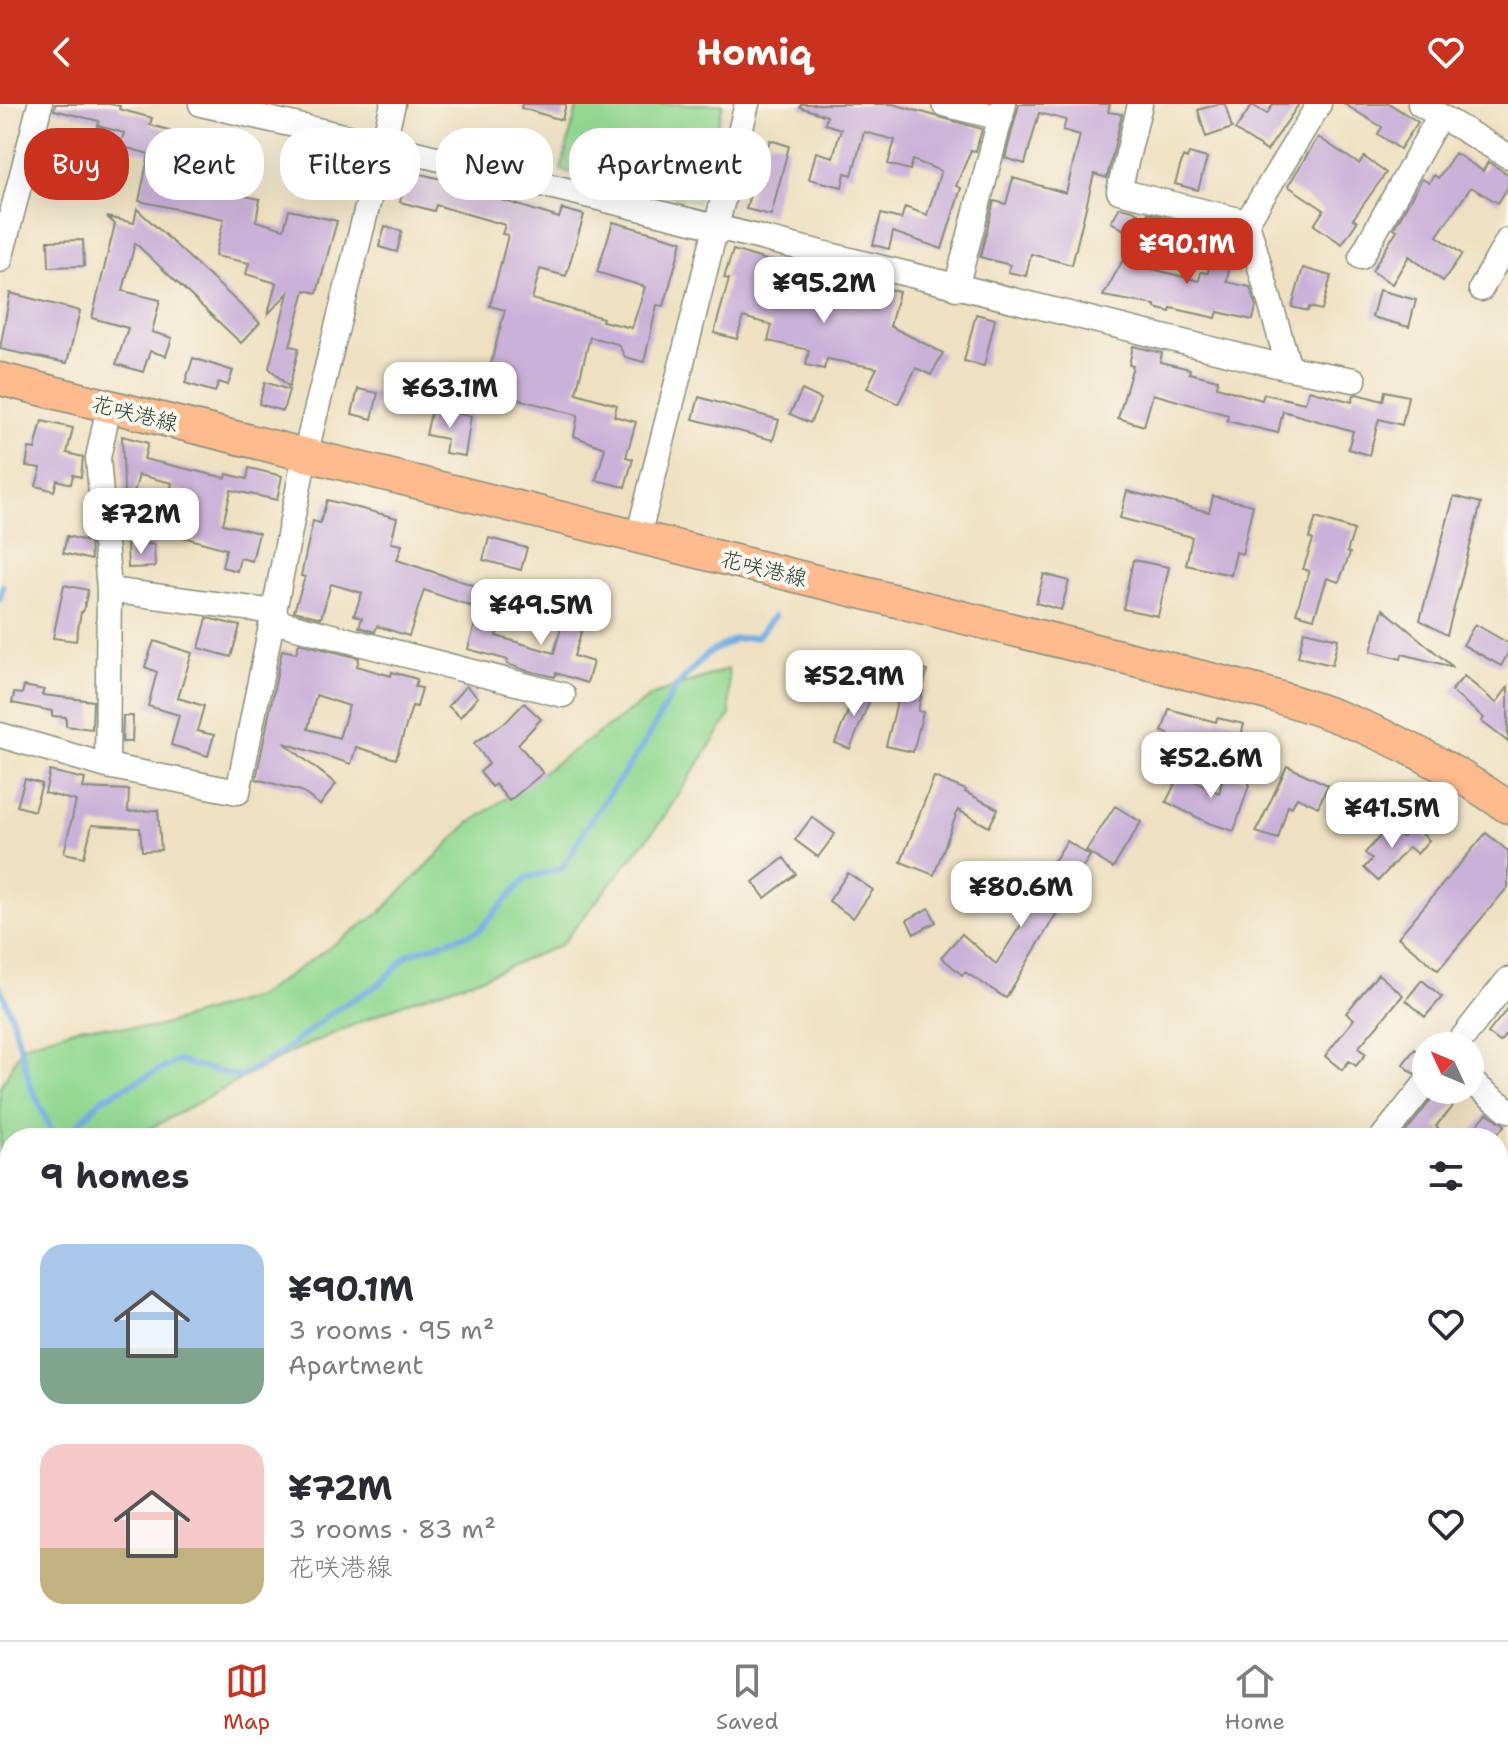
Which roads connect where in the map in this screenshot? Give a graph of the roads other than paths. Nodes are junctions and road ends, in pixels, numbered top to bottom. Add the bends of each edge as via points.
1 (40, 104) edge
2 (201, 104) edge
3 (393, 104) edge
4 (747, 104) edge
5 (944, 104) edge
6 (1140, 104) edge
7 (1319, 104) edge
8 (1002, 111) edge
9 (1430, 111) edge
10 (308, 128) edge
11 (387, 128) edge
12 (420, 154) edge
13 (1508, 156) edge
14 (369, 200) edge
15 (1247, 222) junction
16 (717, 229) junction
17 (1508, 240) edge
18 (1361, 257) dead end
19 (0, 260) edge
20 (956, 288) junction
21 (1481, 289) dead end
22 (1289, 368) junction
23 (0, 379) edge
24 (1354, 380) dead end
25 (109, 406) junction
26 (305, 455) junction
27 (638, 537) junction
28 (109, 590) junction
29 (274, 616) junction
30 (563, 695) dead end
31 (0, 735) edge
32 (107, 766) junction
33 (1508, 807) edge
34 (1508, 980) edge
35 (1467, 1032) edge
36 (1484, 1092) edge
37 (1412, 1100) edge
38 (1508, 1110) edge
39 (1390, 1128) edge

1 - 19 street
2 - 10 street
3 - 11 street
4 - 16 street
5 - 8 street
6 - 15 street via 1119,191
7 - 15 street
8 - 20 street
9 - 13 street
9 - 18 street
12 - 16 street
14 - 26 street
15 - 22 street
16 - 20 street
16 - 27 street
17 - 21 street
20 - 22 street
22 - 24 street
23 - 25 main road, 花咲港線
25 - 26 main road, 花咲港線
25 - 28 street via 98,458
26 - 27 main road, 花咲港線
26 - 29 street
27 - 33 main road, 花咲港線 via 1287,700 1342,718 1419,754
28 - 29 street
28 - 32 street
29 - 30 street
29 - 32 street via 238,792
31 - 32 street
34 - 35 street
36 - 38 street
37 - 39 street

